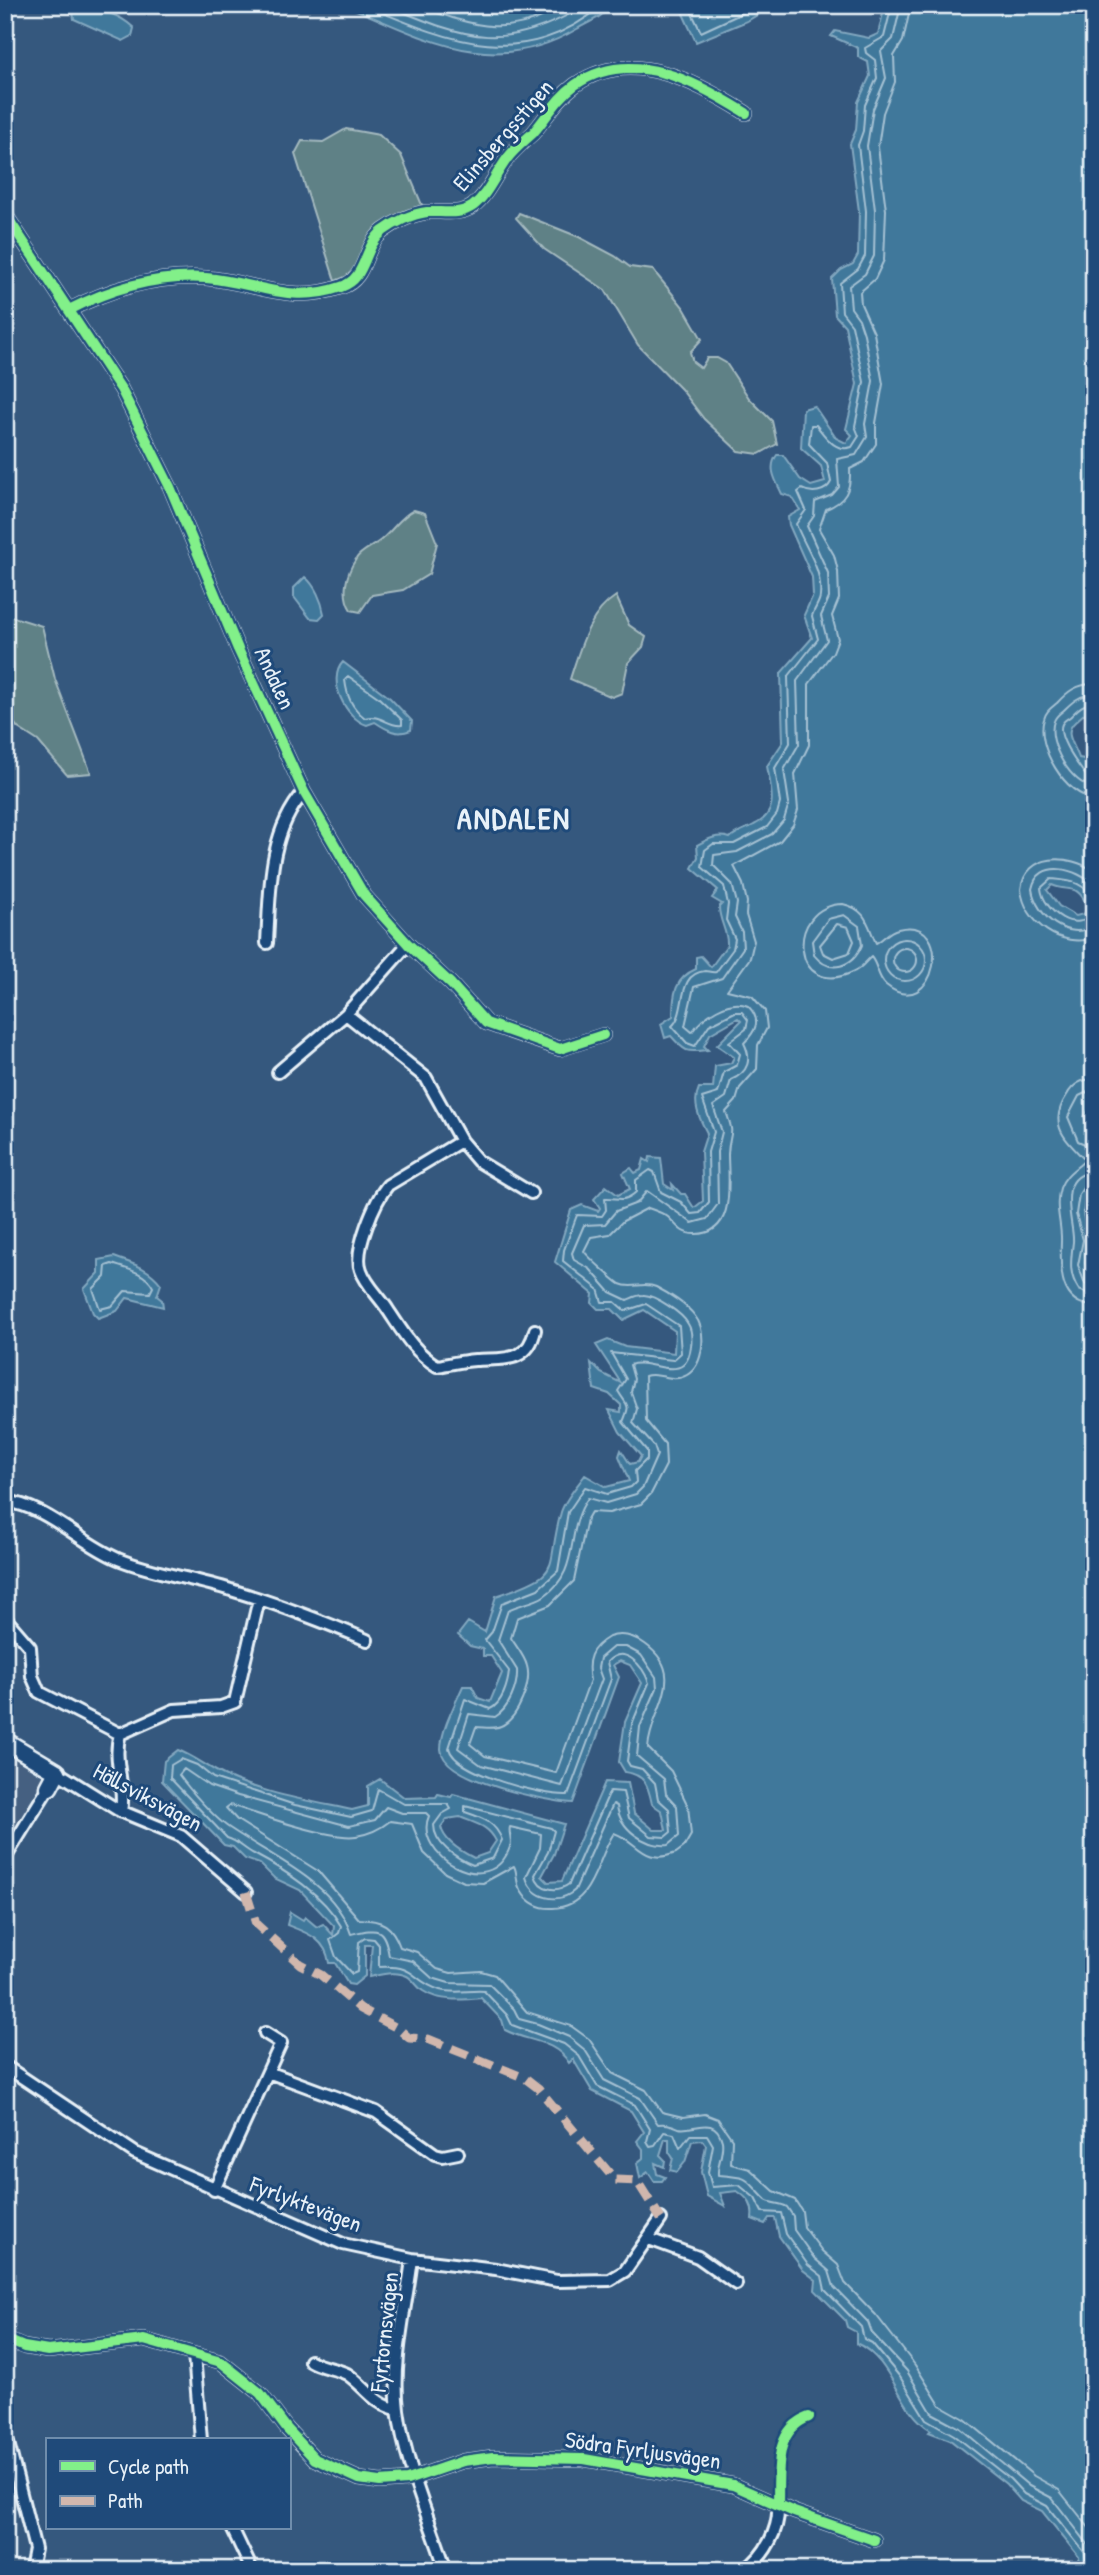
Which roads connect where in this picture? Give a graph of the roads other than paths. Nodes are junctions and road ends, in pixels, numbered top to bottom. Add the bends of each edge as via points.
1 (747, 113) dead end
2 (5, 214) edge
3 (69, 310) junction
4 (304, 792) junction
5 (267, 943) dead end
6 (408, 944) junction
7 (346, 1013) junction
8 (603, 1035) dead end
9 (278, 1072) dead end
10 (461, 1140) junction
11 (531, 1194) dead end
12 (535, 1330) dead end
13 (5, 1500) edge
14 (259, 1599) junction
15 (5, 1618) edge
16 (367, 1640) dead end
17 (120, 1734) junction
18 (5, 1741) edge
19 (53, 1779) junction
20 (121, 1812) junction
21 (5, 1858) edge
22 (246, 1892) dead end
23 (265, 2033) dead end
24 (5, 2066) edge
25 (268, 2072) junction
26 (458, 2153) dead end
27 (214, 2190) junction
28 (661, 2219) dead end
29 (649, 2239) junction
30 (412, 2259) junction
31 (736, 2284) dead end
32 (5, 2339) edge
33 (194, 2355) junction
34 (310, 2361) dead end
35 (398, 2409) junction
36 (5, 2431) edge
37 (201, 2438) edge
38 (416, 2478) junction
39 (778, 2505) junction
40 (233, 2530) edge
41 (874, 2540) dead end
42 (32, 2570) edge
43 (252, 2570) edge
44 (446, 2570) edge
45 (745, 2570) edge

1 - 3 street, Elinsbergsstigen via 674,73 646,69 594,76 564,95 509,156 475,205 457,212 415,215 385,230 370,245 359,275 349,284 317,295 294,296 206,278 162,280 110,291
2 - 3 street, Andalen
3 - 4 street, Andalen via 121,389 170,487
4 - 5 street via 287,815 276,849
4 - 6 street, Andalen via 364,895
6 - 7 street
6 - 8 street, Andalen via 486,1023 560,1049
7 - 9 street
7 - 10 street via 426,1078
10 - 11 street via 478,1161
10 - 12 street via 381,1193 360,1249 360,1269 404,1337 437,1366 511,1360 523,1355
13 - 14 street via 35,1508 115,1557
14 - 16 street
14 - 17 street via 235,1702 174,1710
15 - 17 street via 30,1647 38,1692
17 - 20 street via 116,1748 124,1795
18 - 19 street, Hällsviksvägen
19 - 20 street, Hällsviksvägen
19 - 21 street
20 - 22 street, Hällsviksvägen via 181,1836
23 - 25 street via 281,2043
24 - 27 street, Fyrlyktevägen via 135,2153
25 - 26 street via 376,2112 435,2154
25 - 27 street
27 - 30 street, Fyrlyktevägen via 343,2244
28 - 29 street, Fyrlyktevägen
29 - 30 street, Fyrlyktevägen via 625,2271 610,2280 557,2281
29 - 31 street via 698,2257
30 - 35 street, Fyrtornsvägen via 398,2370
32 - 33 street, Södra Fyrljusvägen via 48,2351 144,2340
33 - 37 street
33 - 38 street, Södra Fyrljusvägen via 220,2362 243,2376 303,2448 325,2465 380,2482
34 - 35 street, Fyrtornsvägen via 344,2372 375,2398
35 - 38 street, Fyrtornsvägen
36 - 42 street via 35,2549
38 - 39 street, Södra Fyrljusvägen via 463,2461 493,2457 584,2459 733,2485
38 - 44 street, Fyrtornsvägen
39 - 41 street, Södra Fyrljusvägen
39 - 45 street via 771,2539
40 - 43 street

